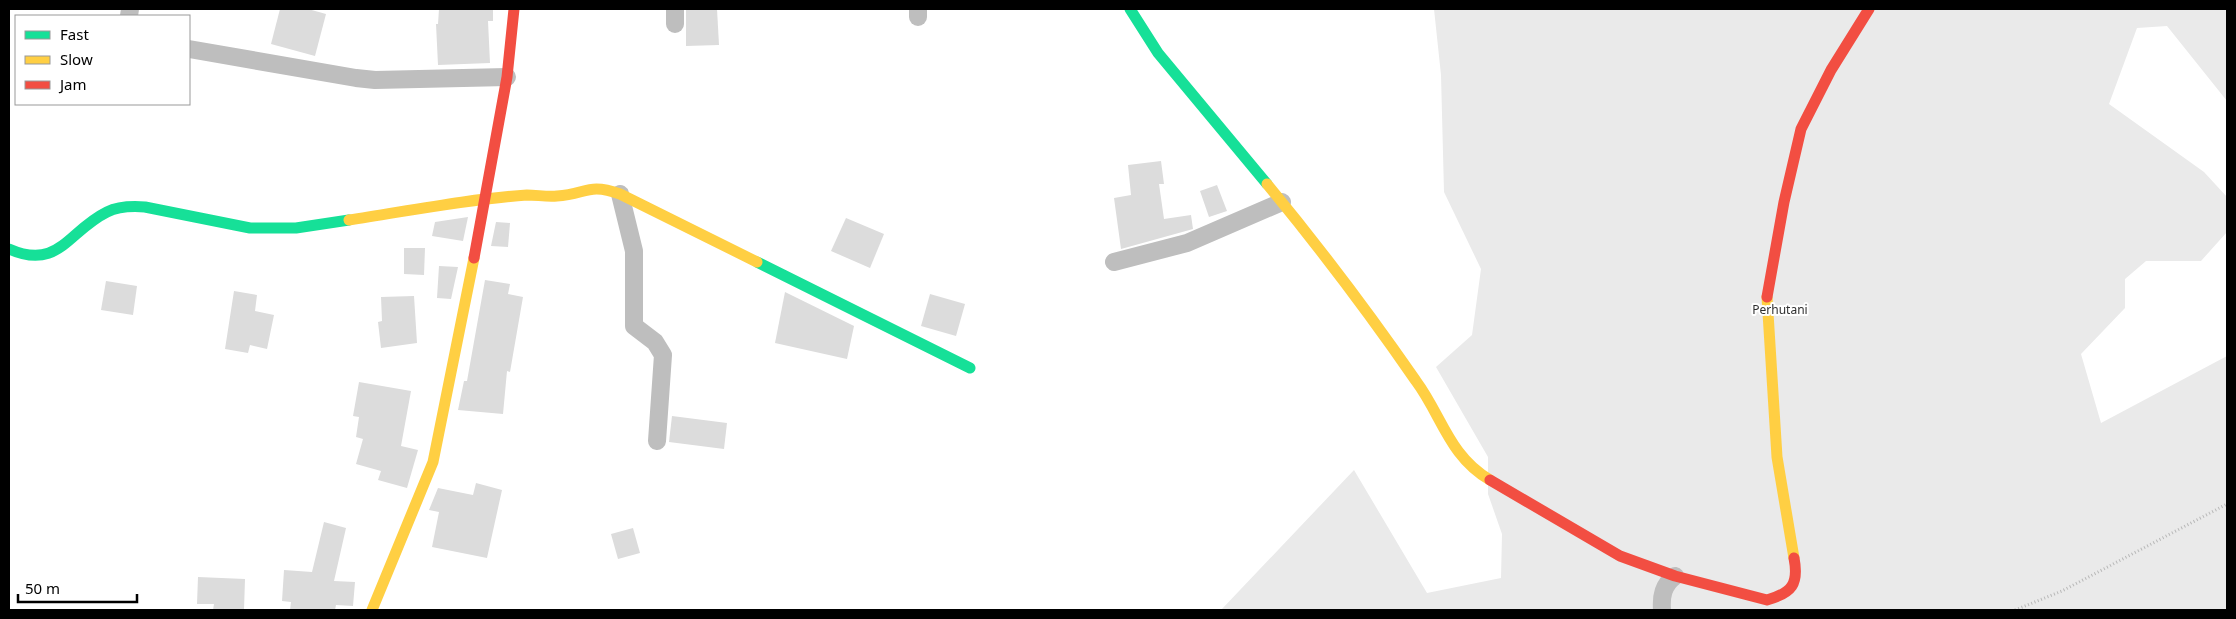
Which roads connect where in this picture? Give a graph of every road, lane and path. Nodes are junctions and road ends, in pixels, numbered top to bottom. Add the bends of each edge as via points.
1 (514, 9) edge
2 (1130, 9) edge
3 (1869, 9) edge
4 (190, 50) edge
5 (507, 77) junction
6 (620, 194) junction
7 (486, 200) junction
8 (1282, 202) junction
9 (9, 249) edge
10 (1114, 262) dead end
11 (970, 368) dead end
12 (657, 441) dead end
13 (2227, 504) edge
14 (1675, 576) junction
15 (372, 610) edge
16 (1662, 610) edge
17 (2015, 610) edge

1 - 5 street
2 - 8 street via 1158,53
3 - 14 street via 1831,70 1801,129 1769,284 1777,457 1796,580 1786,594 1766,600
4 - 5 street via 375,80
5 - 7 street
6 - 7 street via 596,186 559,196 532,194
6 - 11 street
6 - 12 street via 634,252 634,326 655,342 664,355
7 - 9 street via 272,229 250,228 130,206 103,213 46,255 25,257
7 - 15 street via 433,462
8 - 10 street via 1187,243
8 - 14 street via 1418,383 1462,459 1476,472 1620,556
13 - 17 path via 2062,591
14 - 16 street via 1665,586

